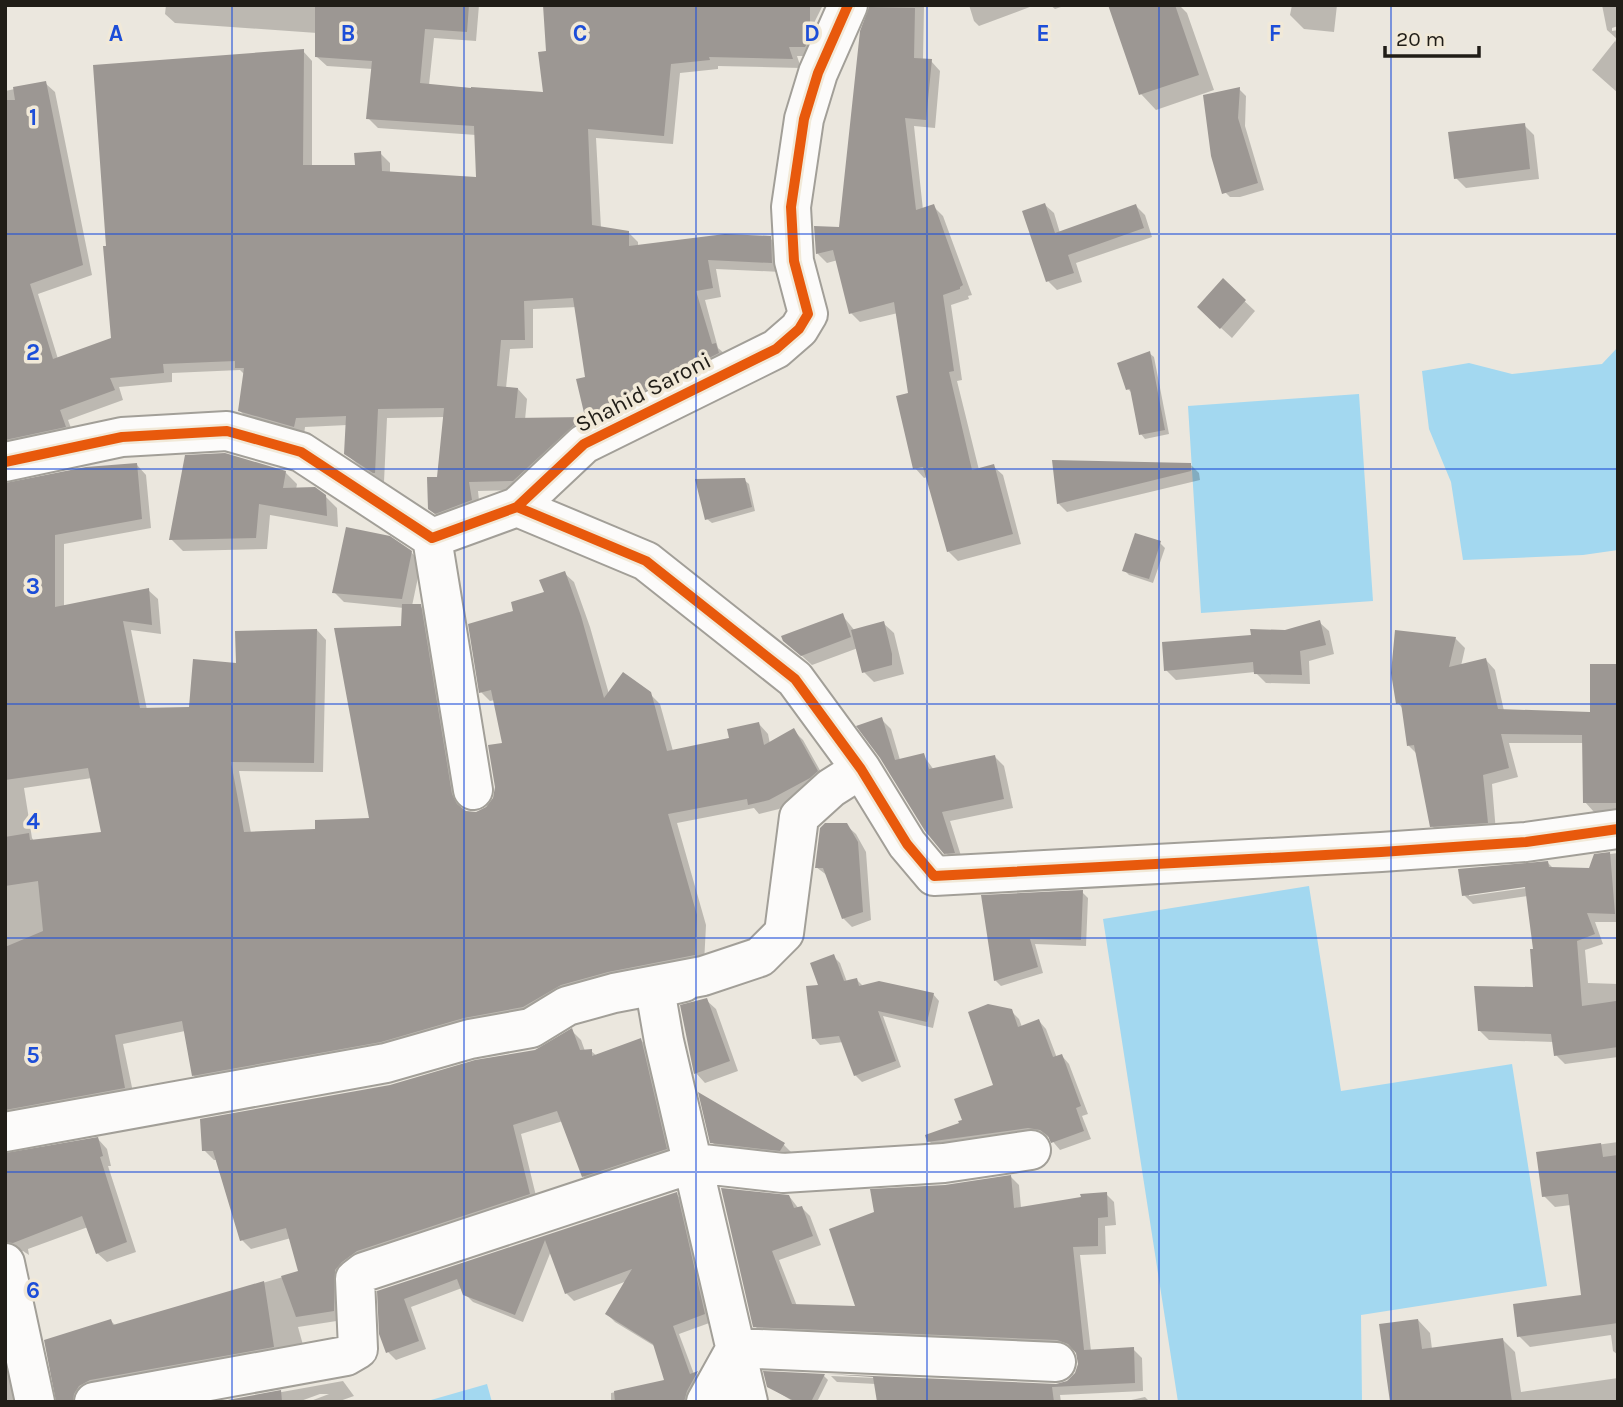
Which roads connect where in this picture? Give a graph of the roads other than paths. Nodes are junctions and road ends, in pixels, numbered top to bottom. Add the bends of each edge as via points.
1 (848, 5) edge
2 (5, 462) edge
3 (517, 507) junction
4 (432, 538) junction
5 (861, 769) junction
6 (473, 790) dead end
7 (1618, 830) edge
8 (703, 976) junction
9 (5, 1132) edge
10 (1031, 1150) dead end
11 (694, 1163) junction
12 (5, 1262) edge
13 (736, 1348) junction
14 (1056, 1362) dead end
15 (36, 1402) edge
16 (94, 1402) edge
17 (706, 1402) edge
18 (748, 1402) edge

1 - 3 street, Shahid Saroni via 818,74 802,132 791,207 794,261 808,314 799,329 776,349 584,444
2 - 4 street via 122,437 227,431 301,452
3 - 4 street, Shahid Saroni
3 - 5 street via 646,561 795,679
4 - 6 street
5 - 7 street via 907,844 934,876 1408,850
5 - 8 street via 799,817 784,933 760,957
8 - 9 street via 614,993 567,1006 531,1028 470,1039 386,1063
8 - 11 street via 655,989
10 - 11 street via 944,1163 783,1174
11 - 13 street
11 - 16 street via 364,1272 355,1279 358,1349 346,1356
12 - 15 street
13 - 14 street
13 - 17 street
13 - 18 street

